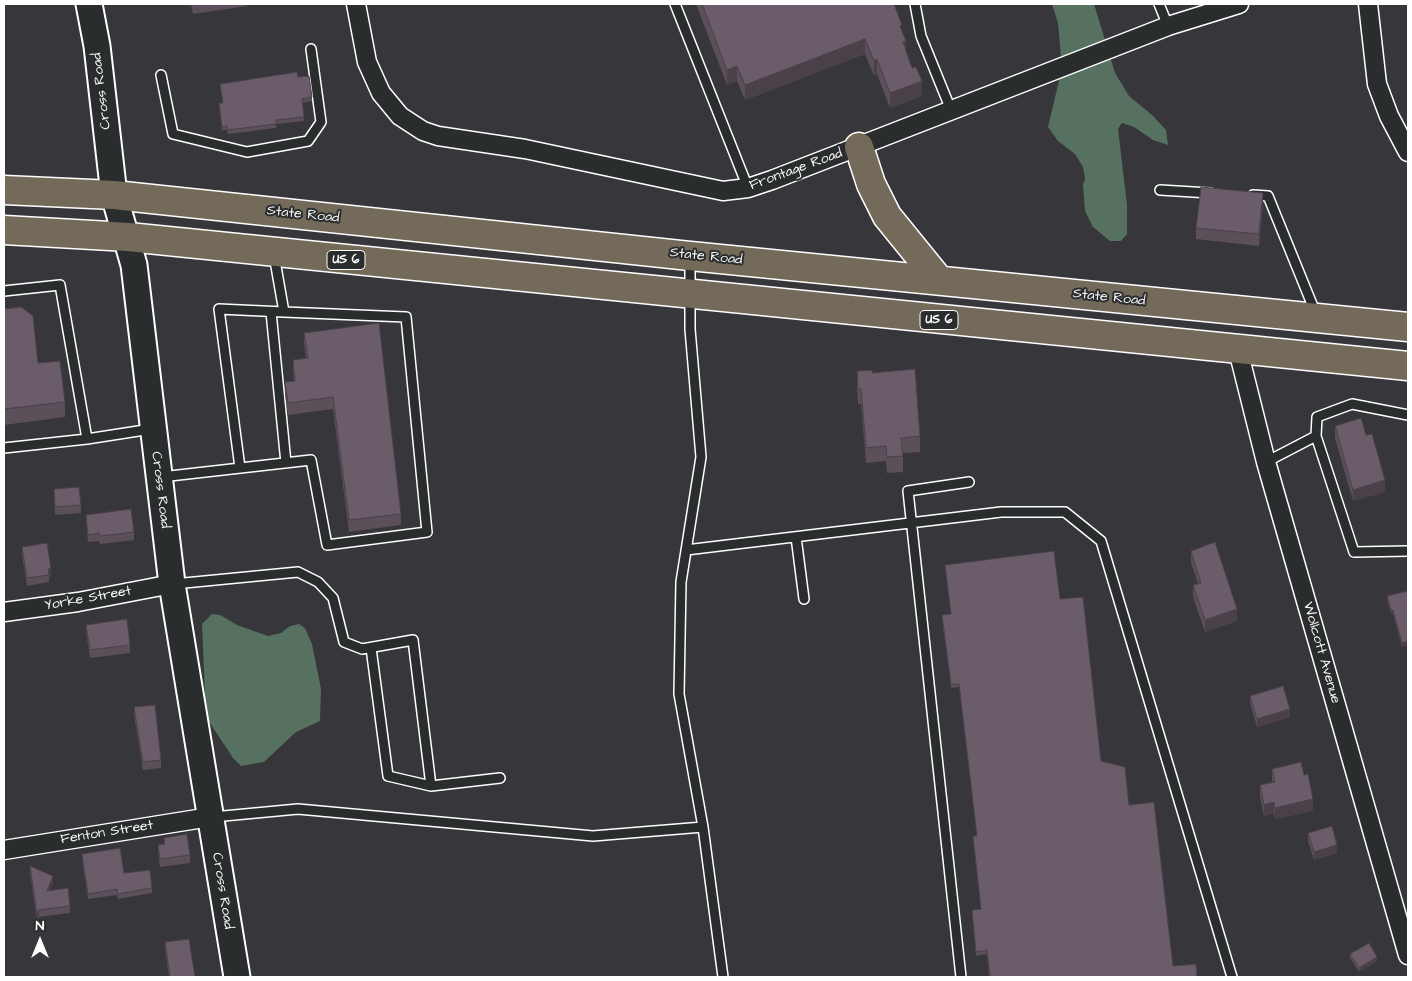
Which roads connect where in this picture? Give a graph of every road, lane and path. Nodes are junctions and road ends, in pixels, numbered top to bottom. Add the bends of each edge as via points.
1 (90, 4) edge
2 (356, 4) edge
3 (675, 4) edge
4 (915, 4) edge
5 (1159, 4) edge
6 (1239, 4) edge
7 (1368, 4) edge
8 (1168, 26) junction
9 (312, 49) dead end
10 (161, 75) dead end
11 (951, 110) junction
12 (859, 147) junction
13 (1408, 152) edge
14 (748, 188) junction
15 (4, 190) edge
16 (1160, 190) dead end
17 (1219, 194) edge
18 (114, 195) junction
19 (1239, 195) edge
20 (4, 230) edge
21 (128, 237) junction
22 (274, 253) junction
23 (690, 256) junction
24 (940, 280) junction
25 (4, 291) edge
26 (688, 295) junction
27 (271, 312) junction
28 (284, 312) junction
29 (1318, 318) junction
30 (1408, 327) edge
31 (1238, 350) junction
32 (1408, 366) edge
33 (1408, 415) edge
34 (153, 429) junction
35 (1316, 436) junction
36 (88, 439) junction
37 (4, 448) edge
38 (1266, 462) junction
39 (286, 463) junction
40 (240, 468) junction
41 (159, 478) junction
42 (968, 482) dead end
43 (911, 523) junction
44 (796, 537) junction
45 (686, 550) junction
46 (1408, 551) edge
47 (172, 584) junction
48 (804, 599) dead end
49 (4, 612) edge
50 (371, 648) junction
51 (500, 778) dead end
52 (431, 786) junction
53 (210, 817) junction
54 (703, 827) junction
55 (4, 850) edge
56 (1408, 955) edge
57 (237, 977) edge
58 (723, 977) edge
59 (962, 977) edge
60 (1232, 977) edge

1 - 18 street, Cross Road
2 - 14 street, Frontage Road via 367,62 381,93 400,116 422,131 525,149 710,189
3 - 14 lane
4 - 11 lane via 921,36
5 - 8 lane
6 - 8 street, Frontage Road
7 - 13 street via 1377,84
8 - 11 street, Frontage Road
9 - 10 lane via 321,122 308,141 247,152 173,134
11 - 12 street, Frontage Road
12 - 14 street, Frontage Road
12 - 24 main road via 871,184 887,216
15 - 18 main road, State Road
16 - 17 lane
18 - 21 street, Cross Road
18 - 23 main road, State Road
19 - 29 lane via 1268,196
20 - 21 main road, US 6
21 - 22 main road, US 6
21 - 34 street, Cross Road
22 - 26 main road, US 6
22 - 28 lane
23 - 24 main road, State Road
23 - 26 lane
24 - 29 main road, State Road
25 - 36 lane via 60,285
26 - 31 main road, US 6
26 - 45 lane via 701,457
27 - 28 lane
27 - 39 lane
27 - 40 lane via 219,309
28 - 39 lane via 406,317 427,532 327,545 310,460
29 - 30 main road, State Road
31 - 32 main road, US 6
31 - 38 street, Wollcott Avenue
33 - 35 lane via 1352,404 1317,416
34 - 36 lane
34 - 41 street, Cross Road
35 - 38 lane
35 - 46 lane via 1354,552
36 - 37 lane
38 - 56 street, Wollcott Avenue
39 - 40 lane
40 - 41 lane
41 - 47 street, Cross Road
42 - 43 lane via 908,491
43 - 44 lane
43 - 59 lane
43 - 60 lane via 1002,512 1065,512 1101,541
44 - 45 lane
44 - 48 lane
45 - 54 lane via 681,582 679,694
47 - 49 street, Yorke Street
47 - 50 lane via 298,572 318,582 333,598 344,642 362,649
47 - 53 street, Cross Road
50 - 52 lane via 388,776
50 - 52 lane via 413,640
51 - 52 lane
53 - 54 lane via 298,808 593,836
53 - 55 street, Fenton Street
53 - 57 street, Cross Road
54 - 58 lane

